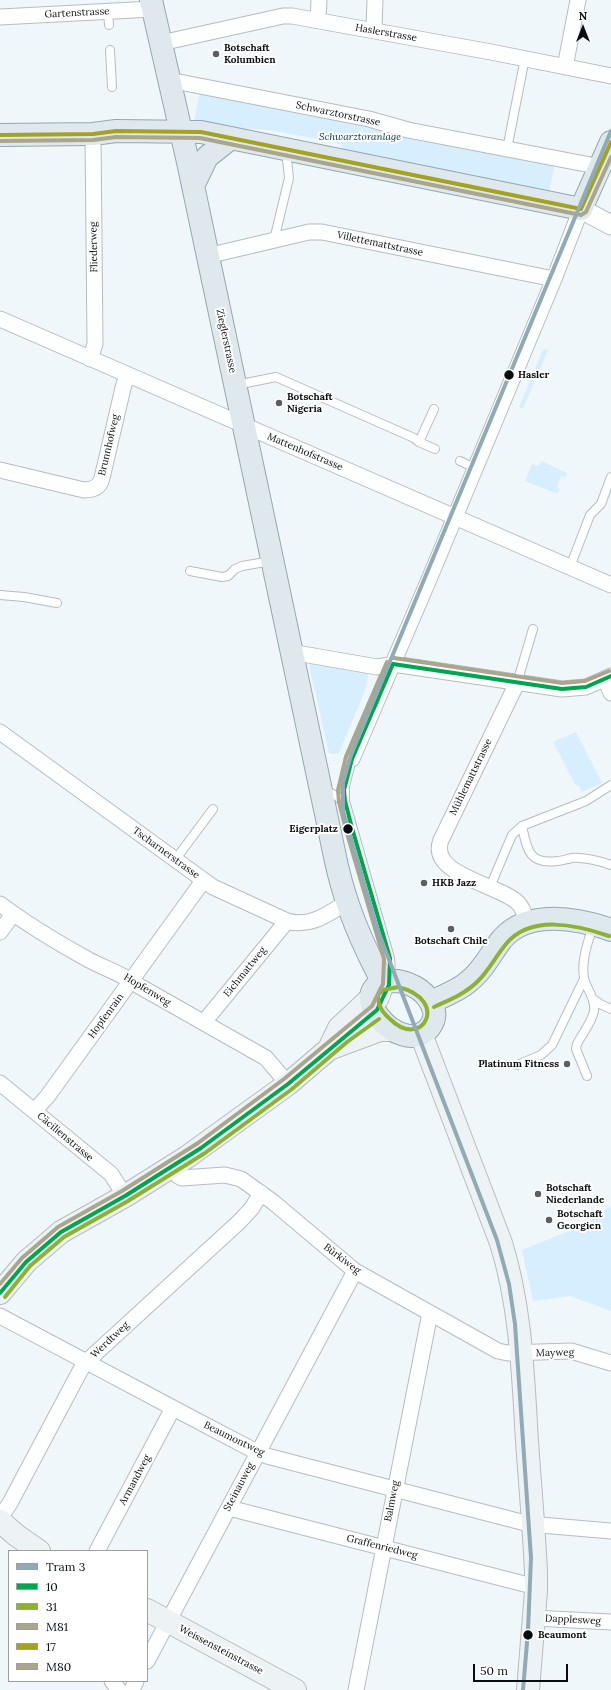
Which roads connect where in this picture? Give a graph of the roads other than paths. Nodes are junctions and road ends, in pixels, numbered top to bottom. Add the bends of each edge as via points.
1 (319, 0) edge
2 (375, 0) edge
3 (578, 0) edge
4 (152, 4) edge
5 (0, 17) edge
6 (318, 20) junction
7 (374, 30) junction
8 (161, 43) junction
9 (110, 50) dead end
10 (526, 58) junction
11 (565, 67) junction
12 (611, 76) edge
13 (169, 80) junction
14 (112, 87) dead end
15 (181, 131) junction
16 (93, 134) junction
17 (0, 136) edge
18 (231, 138) junction
19 (611, 142) edge
20 (286, 149) junction
21 (507, 149) junction
22 (600, 167) junction
23 (193, 186) junction
24 (582, 209) junction
25 (611, 225) edge
26 (274, 240) junction
27 (207, 256) junction
28 (554, 279) junction
29 (0, 319) edge
30 (90, 359) junction
31 (128, 375) junction
32 (236, 385) junction
33 (434, 409) dead end
34 (243, 426) junction
35 (420, 442) junction
36 (435, 449) dead end
37 (460, 461) dead end
38 (475, 468) junction
39 (0, 470) edge
40 (611, 477) edge
41 (455, 517) junction
42 (272, 561) junction
43 (570, 567) junction
44 (190, 572) dead end
45 (611, 585) edge
46 (0, 596) edge
47 (57, 603) dead end
48 (533, 629) dead end
49 (291, 652) junction
50 (393, 664) junction
51 (608, 678) edge
52 (517, 683) junction
53 (611, 693) edge
54 (0, 732) edge
55 (352, 759) joint
56 (611, 785) edge
57 (320, 788) junction
58 (346, 806) junction
59 (213, 809) dead end
60 (522, 826) junction
61 (175, 860) junction
62 (611, 865) edge
63 (203, 881) junction
64 (490, 887) junction
65 (347, 902) junction
66 (0, 904) edge
67 (13, 914) junction
68 (287, 921) junction
69 (527, 923) junction
70 (602, 927) edge
71 (0, 932) edge
72 (584, 979) junction
73 (131, 980) junction
74 (380, 994) junction
75 (592, 998) junction
76 (430, 1002) junction
77 (611, 1009) edge
78 (204, 1022) junction
79 (393, 1030) junction
80 (421, 1034) junction
81 (329, 1049) junction
82 (517, 1065) dead end
83 (587, 1076) dead end
84 (0, 1083) edge
85 (288, 1084) junction
86 (34, 1111) junction
87 (173, 1166) junction
88 (261, 1193) junction
89 (125, 1196) junction
90 (355, 1271) junction
91 (0, 1292) edge
92 (430, 1313) junction
93 (0, 1316) edge
94 (521, 1353) junction
95 (87, 1362) junction
96 (611, 1363) edge
97 (173, 1408) junction
98 (258, 1452) junction
99 (394, 1489) junction
100 (228, 1508) junction
101 (0, 1518) edge
102 (0, 1521) edge
103 (533, 1525) junction
104 (611, 1531) edge
105 (383, 1547) junction
106 (38, 1550) edge
107 (98, 1550) edge
108 (536, 1587) junction
109 (148, 1611) edge
110 (534, 1618) junction
111 (168, 1622) junction
112 (611, 1622) edge
113 (148, 1659) edge
114 (113, 1682) edge
115 (119, 1690) edge
116 (295, 1690) edge
117 (356, 1690) edge
118 (528, 1690) edge

1 - 6 street
2 - 7 street
3 - 11 street
4 - 5 street, Gartenstrasse via 109,18
4 - 8 main road, Zieglerstrasse
6 - 7 street, Haslerstrasse
6 - 8 street, Haslerstrasse via 283,16
7 - 10 street, Haslerstrasse
8 - 13 main road, Zieglerstrasse
9 - 14 lane
10 - 11 street, Haslerstrasse
10 - 21 lane
11 - 12 street, Haslerstrasse
13 - 15 main road, Zieglerstrasse
13 - 21 street, Schwarztorstrasse
15 - 16 main road via 116,131
15 - 18 main road
15 - 23 main road, Zieglerstrasse
16 - 17 main road
16 - 30 street, Fliederweg via 95,344
18 - 20 main road
18 - 23 main road via 207,157
19 - 22 main road
20 - 24 main road
20 - 26 lane via 288,184
21 - 22 street, Schwarztorstrasse
22 - 24 main road
23 - 27 main road, Zieglerstrasse
24 - 25 street
24 - 28 street
26 - 27 street, Villettemattstrasse
26 - 28 street, Villettemattstrasse via 315,231
27 - 32 main road, Zieglerstrasse
28 - 38 street
29 - 30 street, Mattenhofstrasse
30 - 31 street, Mattenhofstrasse
31 - 34 street, Mattenhofstrasse
31 - 39 street, Brunnhofweg via 122,388 101,482 97,487 84,490
32 - 34 main road, Zieglerstrasse
32 - 35 lane via 276,376
33 - 35 lane
34 - 41 street, Mattenhofstrasse
34 - 42 main road, Zieglerstrasse
35 - 36 lane
37 - 38 lane
38 - 41 street
40 - 43 lane via 601,504 590,515
41 - 43 street, Mattenhofstrasse
41 - 50 street
42 - 44 lane via 242,566 228,576 222,577
42 - 49 main road, Zieglerstrasse
43 - 45 street, Mattenhofstrasse
46 - 47 lane
48 - 52 lane
49 - 50 street via 377,667
49 - 57 main road, Zieglerstrasse
50 - 52 street
50 - 55 street
51 - 52 street via 586,687 572,689
51 - 53 street
52 - 64 street, Mühlemattstrasse via 438,849 441,859 451,868
54 - 61 street, Tscharnerstrasse
55 - 58 lane via 345,786
56 - 60 lane via 586,801
57 - 58 lane via 335,795
57 - 65 main road
58 - 74 lane via 390,958
59 - 61 lane
60 - 62 lane via 528,849 537,860 546,863 583,858
60 - 64 lane via 512,835
61 - 63 street, Tscharnerstrasse
63 - 68 street, Tscharnerstrasse
63 - 73 street, Hopfenrain
64 - 69 street, Mühlemattstrasse via 518,903
65 - 68 street, Tscharnerstrasse via 313,921
65 - 74 main road
66 - 67 street, Hopfenweg
67 - 71 street
67 - 73 street, Hopfenweg via 60,944
68 - 78 street, Eichmattweg
69 - 70 main road via 561,919
69 - 76 main road via 512,930 503,939 478,973 468,982
70 - 72 lane via 584,959
72 - 75 lane
72 - 82 lane via 552,1045 541,1054
73 - 78 street, Hopfenweg
73 - 86 street, Hopfenrain
74 - 76 main road via 403,982 424,993
74 - 79 main road via 383,1023
74 - 81 main road via 339,1028
75 - 77 lane
75 - 83 lane via 594,1011 576,1044
76 - 80 main road via 434,1011 433,1021
78 - 85 street, Hopfenweg via 266,1058
79 - 80 main road
79 - 81 main road via 380,1030
80 - 94 main road via 501,1243 513,1288
81 - 85 main road
84 - 86 street, Cäcilienstrasse
85 - 87 main road
86 - 89 street, Cäcilienstrasse via 111,1174
87 - 88 street, Bürkiweg via 182,1178 232,1176 245,1181
87 - 89 main road
88 - 90 street, Bürkiweg
88 - 95 street, Werdtweg via 239,1222
89 - 91 main road via 74,1224 48,1242 26,1262
90 - 92 street, Bürkiweg
90 - 98 street, Steinauweg
92 - 94 street, Bürkiweg via 501,1352
92 - 99 street, Balmweg
93 - 95 street, Beaumontweg
94 - 96 street, Mayweg via 571,1351
94 - 103 main road
95 - 97 street, Beaumontweg
95 - 101 street, Werdtweg
97 - 98 street, Beaumontweg
97 - 107 street, Armandweg
98 - 99 street, Beaumontweg
98 - 100 street, Steinauweg
99 - 103 street, Beaumontweg
99 - 105 street, Balmweg
100 - 105 street, Graffenriedweg
100 - 111 street, Steinauweg
102 - 106 main road
103 - 104 street, Beaumontweg
103 - 108 main road
105 - 108 street, Graffenriedweg
105 - 117 street, Balmweg
108 - 110 main road
109 - 111 main road, Weissensteinstrasse
110 - 112 street, Dapplesweg
110 - 118 main road
111 - 113 street, Steinauweg
111 - 116 main road, Weissensteinstrasse
114 - 115 street

